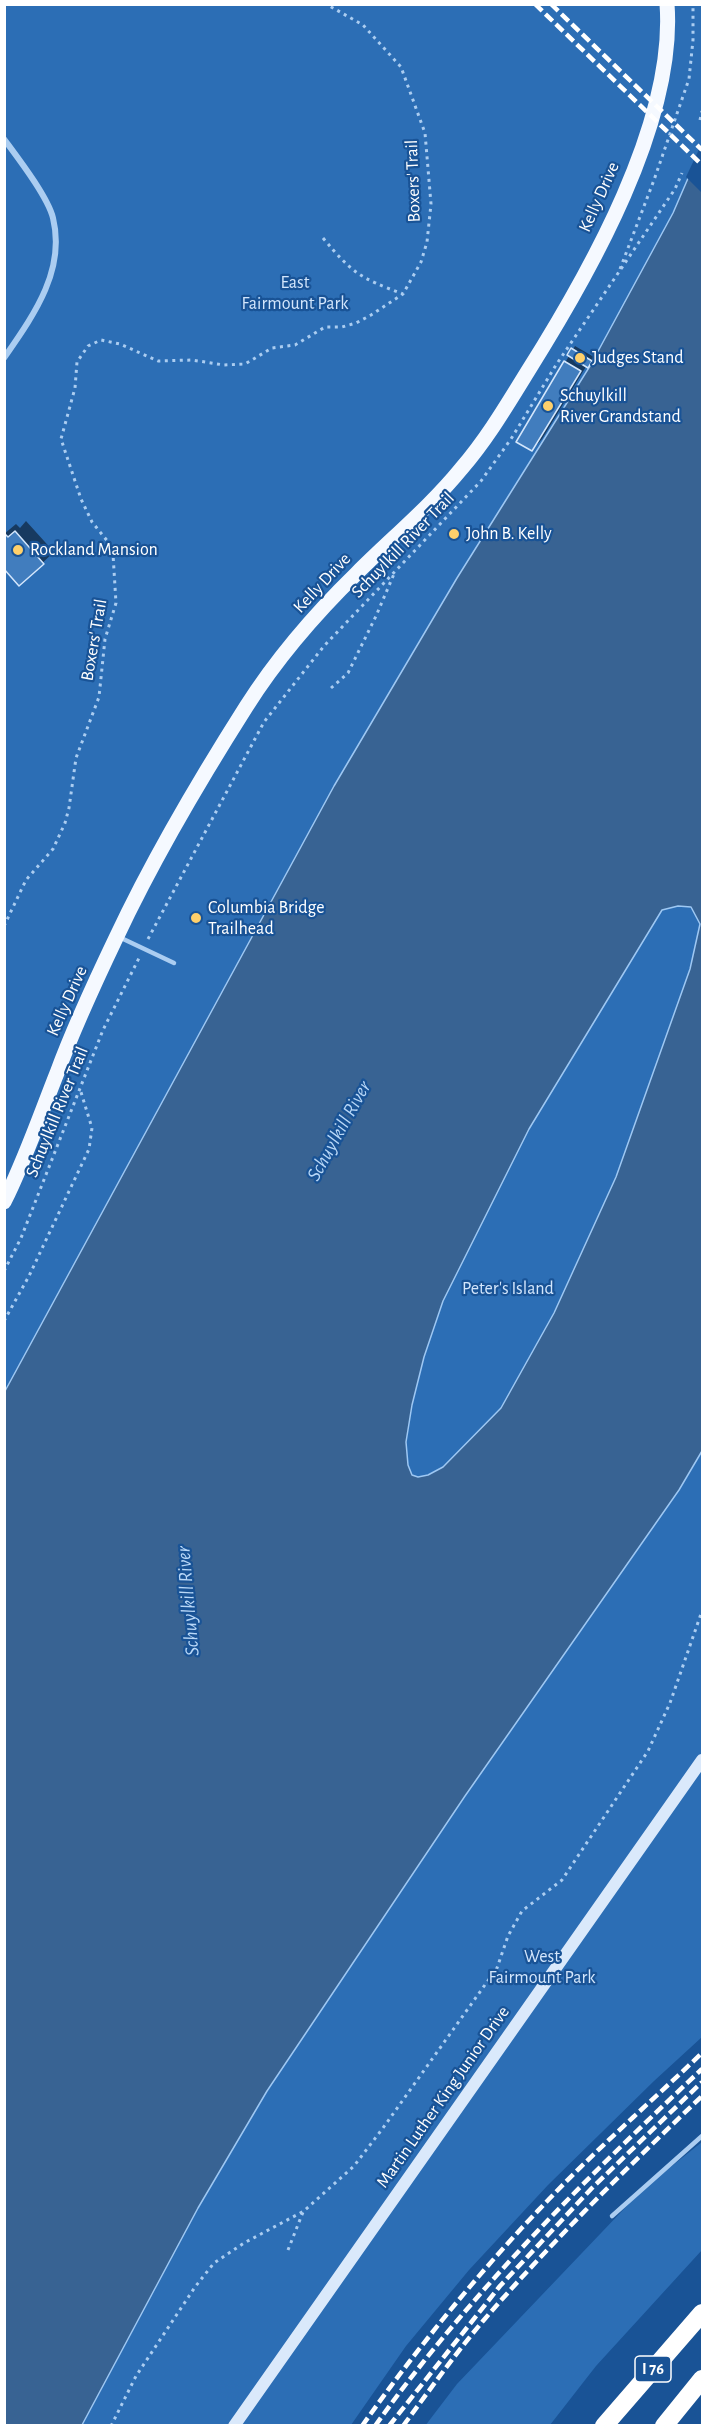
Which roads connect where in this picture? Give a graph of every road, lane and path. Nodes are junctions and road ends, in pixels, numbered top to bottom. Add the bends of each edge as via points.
1 (326, 4) edge
2 (667, 4) edge
3 (693, 4) edge
4 (702, 111) edge
5 (700, 120) dead end
6 (4, 139) edge
7 (682, 173) dead end
8 (323, 238) dead end
9 (618, 274) junction
10 (403, 294) junction
11 (4, 358) edge
12 (394, 573) junction
13 (331, 688) dead end
14 (4, 926) edge
15 (117, 936) junction
16 (149, 936) dead end
17 (174, 963) dead end
18 (136, 964) dead end
19 (80, 1089) junction
20 (4, 1202) edge
21 (4, 1271) edge
22 (4, 1321) edge
23 (702, 1611) edge
24 (702, 1760) edge
25 (702, 2136) edge
26 (304, 2211) junction
27 (612, 2216) dead end
28 (288, 2250) dead end
29 (702, 2313) edge
30 (702, 2379) edge
31 (111, 2426) edge
32 (234, 2426) edge
33 (604, 2426) edge
34 (664, 2426) edge

1 - 10 path, Boxers' Trail via 363,25 401,67 425,133 431,204 427,242 422,262
2 - 15 main road, Kelly Drive via 664,67 651,120 619,204 556,326 491,430 460,471 334,596 272,670 230,732
3 - 9 path via 689,79
4 - 5 path
6 - 11 street via 53,217 56,255 47,288
7 - 9 path, Schuylkill River Trail
8 - 10 path via 346,266 367,281
9 - 12 path, Schuylkill River Trail via 497,460
10 - 14 path, Boxers' Trail via 356,323 325,327 295,345 272,348 245,363 158,361 120,344 100,340 88,346 77,362 75,388 62,439 81,499 92,522 109,543 116,603 105,639 99,697 76,758 65,823 53,849 26,880
12 - 13 path via 348,673
12 - 16 path, Schuylkill River Trail via 324,646 264,722
15 - 17 lane
15 - 20 main road, Kelly Drive
18 - 19 path, Schuylkill River Trail
19 - 21 path, Schuylkill River Trail
19 - 22 path via 92,1128 89,1149
23 - 26 path via 658,1733 582,1850 562,1880 522,1911 497,1968 354,2166
24 - 32 main road, Martin Luther King Junior Drive
25 - 27 lane
26 - 28 path
26 - 31 path via 214,2263 136,2376
29 - 33 highway, I 76
30 - 34 highway, I 76

